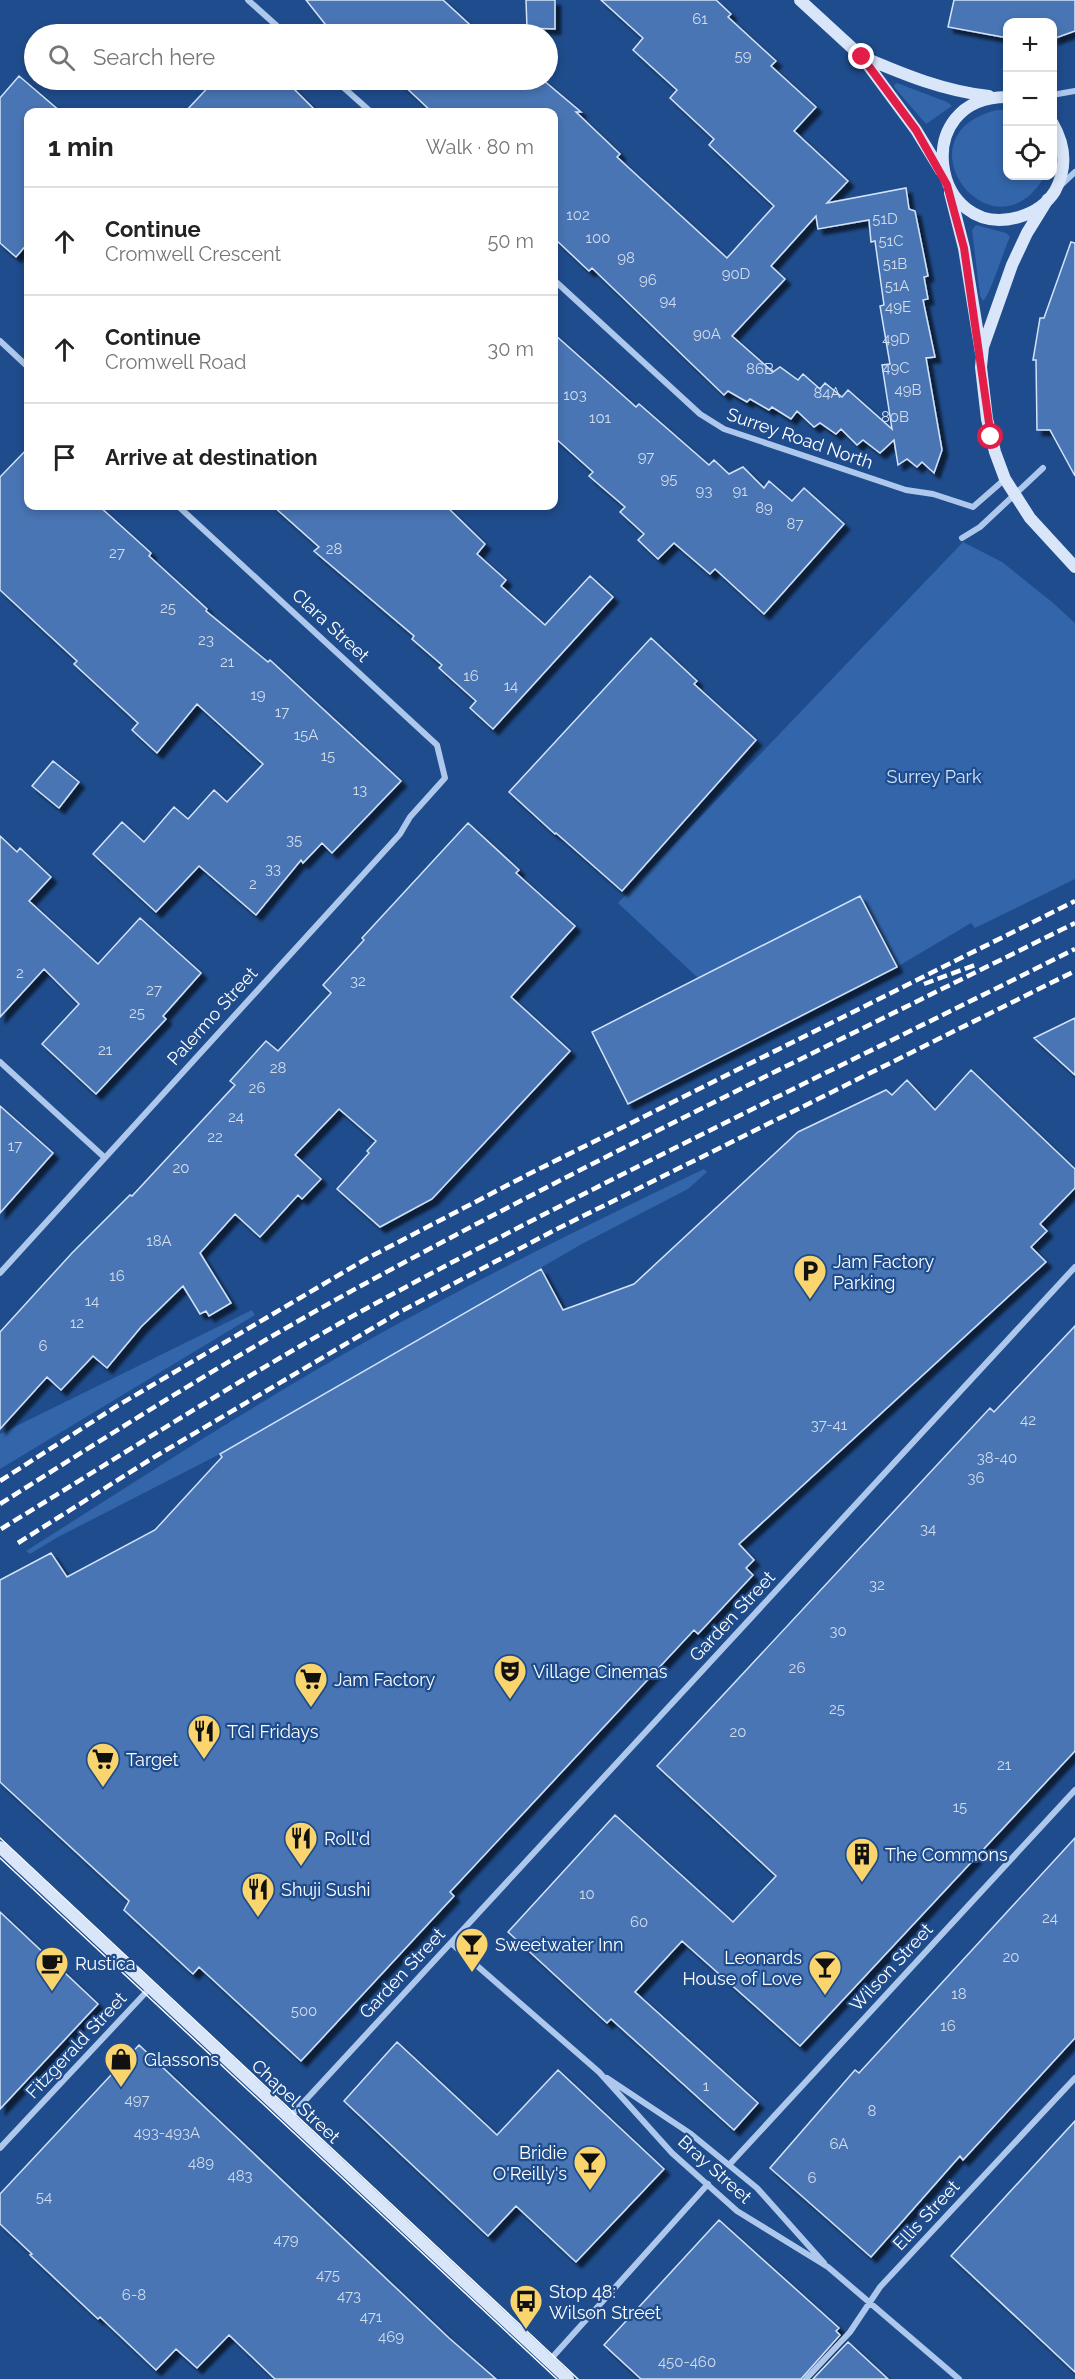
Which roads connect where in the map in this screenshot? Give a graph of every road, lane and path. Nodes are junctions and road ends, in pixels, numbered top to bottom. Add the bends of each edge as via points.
1 (248, 0) edge
2 (800, 0) edge
3 (275, 24) edge
4 (862, 57) junction
5 (346, 90) edge
6 (1075, 91) edge
7 (1057, 94) edge
8 (1003, 97) edge
9 (1003, 97) edge
10 (366, 108) edge
11 (1055, 126) edge
12 (1075, 171) edge
13 (945, 180) junction
14 (1051, 196) junction
15 (558, 284) edge
16 (0, 341) edge
17 (981, 357) junction
18 (24, 363) edge
19 (1043, 468) dead end
20 (1005, 479) junction
21 (1014, 495) junction
22 (182, 510) edge
23 (963, 538) dead end
24 (1075, 567) edge
25 (445, 778) joint
26 (0, 1062) edge
27 (104, 1157) junction
28 (1075, 1267) edge
29 (0, 1272) edge
30 (1075, 1790) edge
31 (0, 1847) edge
32 (451, 1943) junction
33 (150, 1988) junction
34 (598, 2072) junction
35 (1075, 2078) edge
36 (288, 2118) junction
37 (0, 2148) edge
38 (729, 2165) junction
39 (708, 2184) junction
40 (828, 2267) junction
41 (870, 2302) junction
42 (549, 2361) junction
43 (568, 2379) edge
44 (806, 2379) edge
45 (959, 2379) edge

1 - 3 street
2 - 4 street
4 - 8 street via 930,84
4 - 13 street via 916,130
5 - 10 street
6 - 7 street
9 - 13 street via 976,103 957,117 943,145 941,163
11 - 14 street via 1064,156 1061,175
12 - 14 street
13 - 14 street via 963,206 1000,220 1027,215
13 - 17 street via 964,248
14 - 17 street via 1019,247
15 - 20 street, Surrey Road North via 700,414 724,429 906,490 973,507
16 - 18 street
17 - 20 street via 987,419
19 - 21 street
20 - 21 street
21 - 23 street
21 - 24 street
22 - 25 street, Clara Street via 437,745
25 - 27 street, Palermo Street via 400,834
26 - 27 street
27 - 29 street, Palermo Street
28 - 32 street, Garden Street
30 - 38 street, Wilson Street
31 - 33 street, Chapel Street
32 - 34 street, Bray Street
32 - 36 street, Garden Street
33 - 36 street, Chapel Street
33 - 37 street, Fitzgerald Street
34 - 38 street, Bray Street via 691,2134
34 - 39 street, Bray Street via 672,2153
35 - 41 street, Ellis Street via 885,2281
36 - 42 street, Chapel Street
38 - 40 street, Bray Street via 757,2188
39 - 40 street, Bray Street via 737,2211
39 - 42 street
40 - 41 street, Bray Street
41 - 44 street, Ellis Street via 850,2332
41 - 45 street, Bray Street
42 - 43 street, Chapel Street

